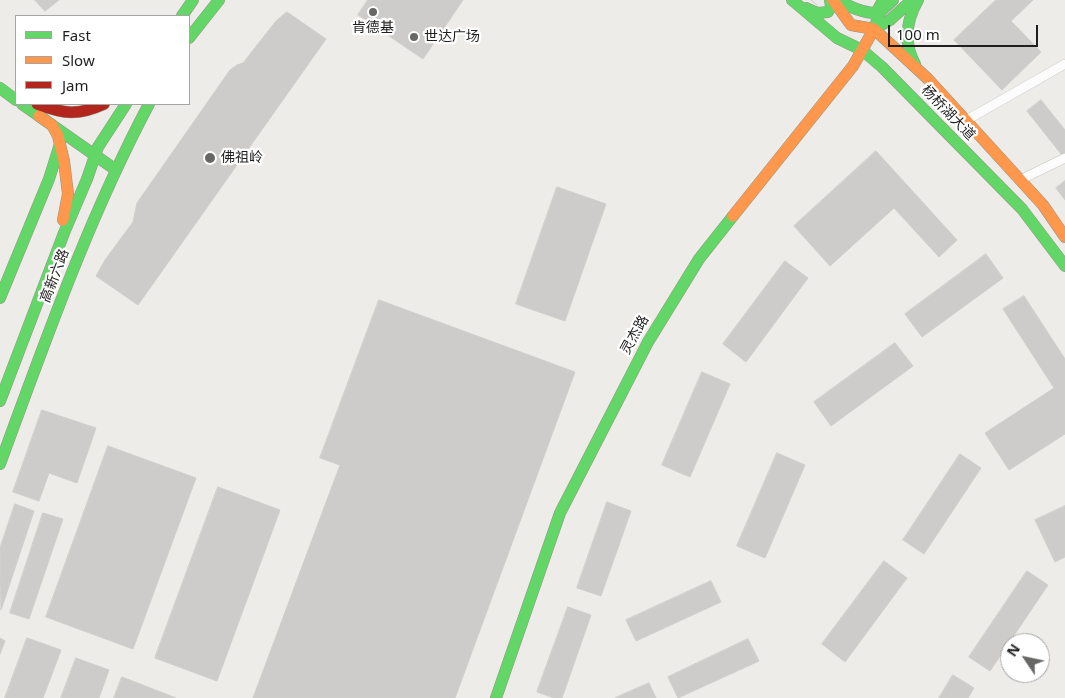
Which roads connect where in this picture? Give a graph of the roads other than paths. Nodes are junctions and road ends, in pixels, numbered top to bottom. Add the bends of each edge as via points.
1 (193, 0) edge
2 (219, 0) edge
3 (832, 0) edge
4 (838, 0) edge
5 (883, 0) edge
6 (894, 0) edge
7 (912, 0) edge
8 (918, 0) edge
9 (794, 1) edge
10 (183, 15) edge
11 (874, 29) junction
12 (190, 37) edge
13 (862, 50) junction
14 (1065, 64) edge
15 (920, 72) junction
16 (0, 80) edge
17 (0, 88) edge
18 (15, 90) edge
19 (15, 99) edge
20 (102, 105) edge
21 (125, 105) edge
22 (148, 105) edge
23 (37, 108) edge
24 (966, 120) junction
25 (60, 144) junction
26 (96, 151) junction
27 (1065, 158) edge
28 (118, 165) junction
29 (1020, 180) junction
30 (1065, 237) edge
31 (59, 245) junction
32 (1065, 266) edge
33 (0, 298) edge
34 (0, 401) edge
35 (0, 464) edge
36 (496, 698) edge

1 - 10 main road
2 - 12 main road
3 - 9 main road via 828,12 823,14
3 - 11 main road via 851,25
4 - 5 main road via 868,13 876,12
6 - 11 main road, 灵杰路 via 880,12
7 - 11 main road via 890,20
8 - 15 main road via 910,14 907,39 909,56
9 - 13 main road, 杨桥湖大道 via 837,38
11 - 13 main road, 灵杰路
11 - 15 main road, 杨桥湖大道
13 - 32 main road, 杨桥湖大道 via 1022,209
13 - 36 main road, 灵杰路 via 853,66 699,259 648,342 560,513
14 - 24 street
15 - 24 main road, 杨桥湖大道
16 - 18 main road
17 - 19 main road
20 - 23 main road via 84,113 65,114
21 - 26 main road, 高新六路
22 - 28 main road, 高新六路
23 - 25 main road via 52,125
23 - 26 main road
24 - 29 main road, 杨桥湖大道
25 - 31 main road via 68,194
25 - 33 main road
26 - 28 main road
26 - 31 main road, 高新六路
27 - 29 street
28 - 35 main road, 高新六路 via 85,238
29 - 30 main road, 杨桥湖大道 via 1043,205
31 - 34 main road, 高新六路

